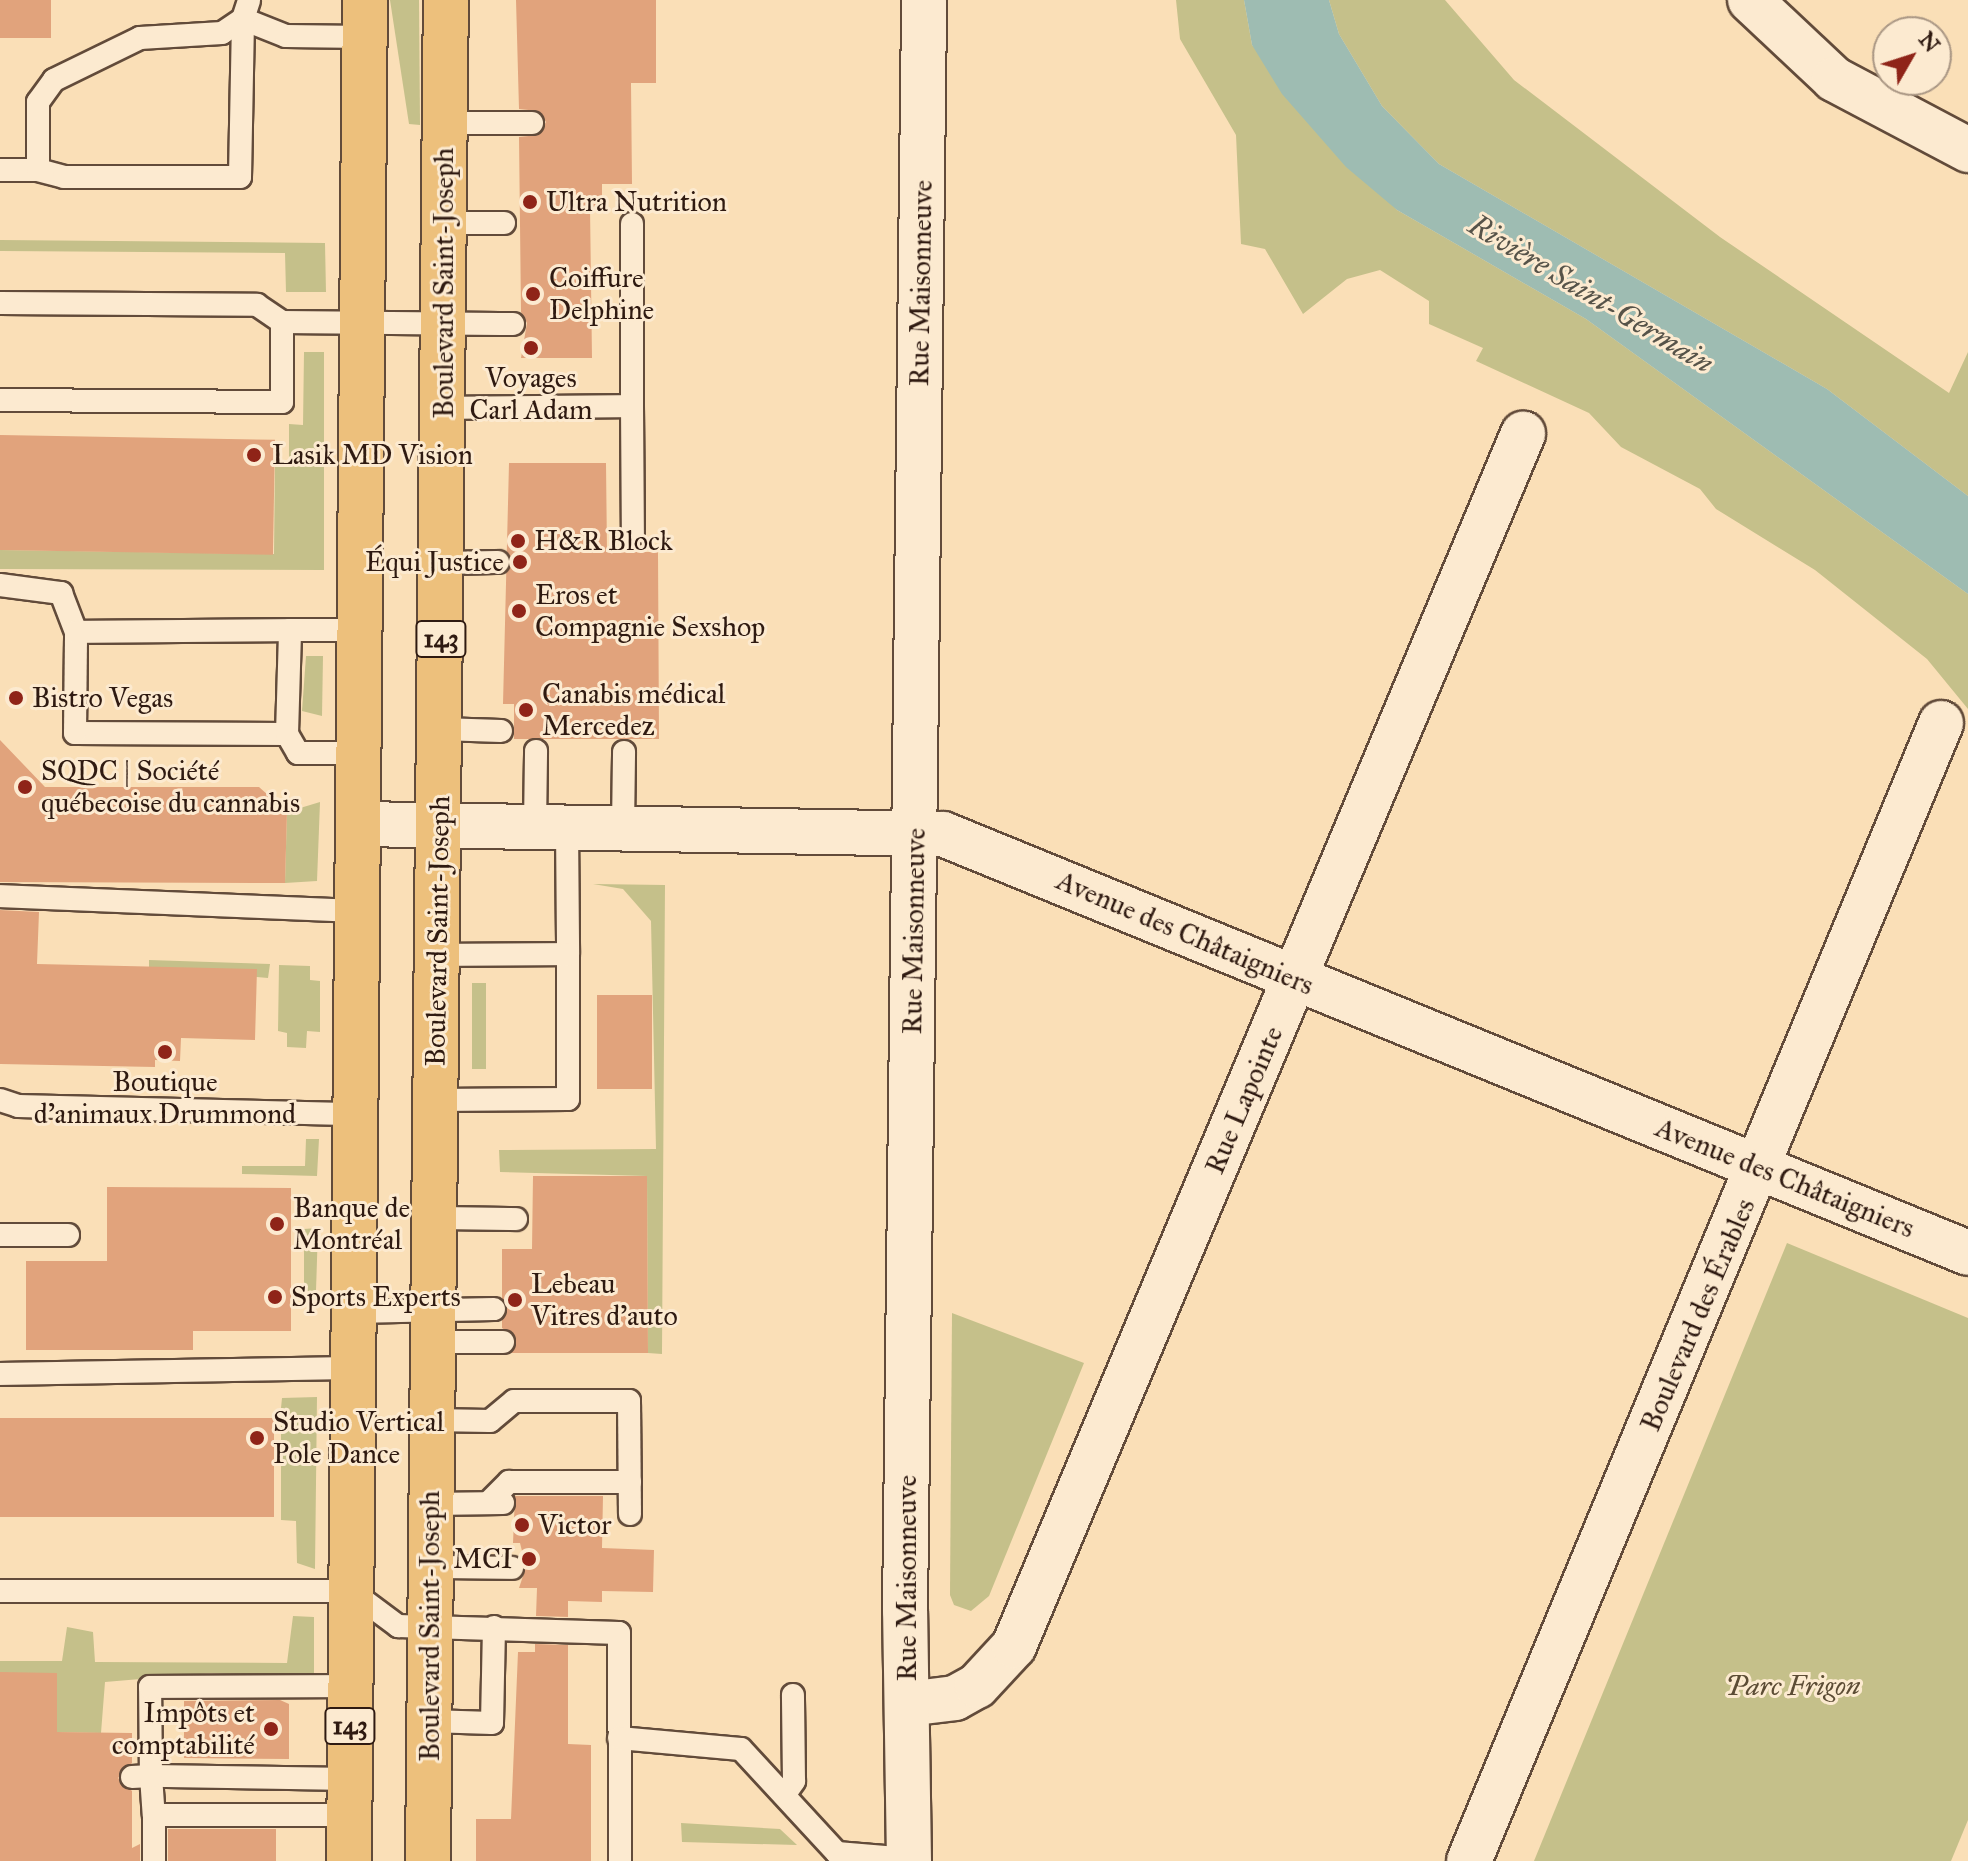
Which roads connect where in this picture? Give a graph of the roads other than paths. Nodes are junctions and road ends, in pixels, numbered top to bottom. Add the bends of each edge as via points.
1 (446, 0) edge
2 (924, 0) edge
3 (1750, 0) edge
4 (246, 10) edge
5 (365, 19) edge
6 (445, 123) junction
7 (532, 123) dead end
8 (1968, 150) edge
9 (0, 170) edge
10 (38, 170) junction
11 (445, 223) junction
12 (504, 223) dead end
13 (632, 224) dead end
14 (0, 303) edge
15 (282, 322) junction
16 (363, 322) junction
17 (444, 322) junction
18 (513, 324) dead end
19 (0, 400) edge
20 (632, 406) junction
21 (443, 408) junction
22 (1523, 434) dead end
23 (633, 534) dead end
24 (498, 562) dead end
25 (442, 563) junction
26 (0, 585) edge
27 (290, 630) junction
28 (360, 630) junction
29 (76, 632) junction
30 (1941, 723) dead end
31 (441, 729) junction
32 (501, 731) dead end
33 (287, 734) junction
34 (536, 751) dead end
35 (624, 752) dead end
36 (359, 753) junction
37 (359, 824) junction
38 (439, 826) junction
39 (551, 826) junction
40 (623, 827) junction
41 (915, 829) junction
42 (0, 896) edge
43 (358, 911) junction
44 (568, 954) junction
45 (436, 955) junction
46 (1294, 979) junction
47 (0, 1100) edge
48 (435, 1100) junction
49 (356, 1114) junction
50 (1760, 1169) junction
51 (434, 1218) junction
52 (516, 1219) dead end
53 (0, 1235) edge
54 (68, 1235) dead end
55 (1968, 1253) edge
56 (494, 1309) dead end
57 (354, 1312) junction
58 (433, 1327) junction
59 (503, 1342) dead end
60 (354, 1368) junction
61 (0, 1374) edge
62 (432, 1420) junction
63 (630, 1482) junction
64 (431, 1504) junction
65 (630, 1514) dead end
66 (431, 1567) junction
67 (512, 1568) dead end
68 (0, 1591) edge
69 (351, 1591) junction
70 (430, 1626) junction
71 (494, 1627) junction
72 (350, 1686) junction
73 (793, 1695) dead end
74 (907, 1704) junction
75 (429, 1721) junction
76 (619, 1738) junction
77 (141, 1777) junction
78 (785, 1794) junction
79 (350, 1797) junction
80 (154, 1815) junction
81 (844, 1859) edge
82 (909, 1860) edge
83 (154, 1861) edge
84 (349, 1861) edge
85 (428, 1861) edge
86 (620, 1861) edge
87 (1469, 1861) edge

1 - 6 main road, Boulevard Saint-Joseph / 143
2 - 41 street, Rue Maisonneuve
3 - 8 street via 1834,79
4 - 5 lane via 286,36
4 - 10 lane via 222,33 120,44 54,80 38,102
4 - 10 lane via 240,177 64,177
5 - 16 main road, 143
6 - 7 lane
6 - 11 main road, Boulevard Saint-Joseph / 143
9 - 10 lane
11 - 12 lane
11 - 17 main road, Boulevard Saint-Joseph / 143
13 - 20 lane
14 - 15 lane via 257,305
15 - 16 lane
15 - 19 lane via 282,402
16 - 17 lane
16 - 28 main road, 143
17 - 18 lane
17 - 21 main road, Boulevard Saint-Joseph / 143
20 - 21 lane
20 - 23 lane
21 - 25 main road, Boulevard Saint-Joseph / 143
22 - 46 street, Rue Lapointe
24 - 25 lane
25 - 31 main road, Boulevard Saint-Joseph / 143
26 - 29 lane via 61,593
27 - 28 lane
27 - 29 lane
27 - 33 lane
28 - 36 main road, 143
29 - 33 lane via 75,733
30 - 50 street, Boulevard des Érables
31 - 32 lane
31 - 38 main road, Boulevard Saint-Joseph / 143
33 - 36 lane via 298,753
34 - 39 lane
35 - 40 lane
36 - 37 main road, 143
37 - 38 street, Avenue des Châtaigniers
37 - 43 main road, 143
38 - 39 street, Avenue des Châtaigniers
38 - 45 main road, Boulevard Saint-Joseph / 143
39 - 40 street, Avenue des Châtaigniers
39 - 44 lane
40 - 41 street, Avenue des Châtaigniers
41 - 46 street, Avenue des Châtaigniers via 1001,855
41 - 74 street, Rue Maisonneuve
42 - 43 lane via 111,906
43 - 49 main road, 143
44 - 45 lane
44 - 48 lane via 568,1099
45 - 48 main road, Boulevard Saint-Joseph / 143
46 - 50 street, Avenue des Châtaigniers
46 - 74 street, Rue Lapointe via 1011,1652 955,1698
47 - 49 lane via 152,1112
48 - 51 main road, Boulevard Saint-Joseph / 143
49 - 57 main road, 143
50 - 55 street, Avenue des Châtaigniers
50 - 87 street, Boulevard des Érables
51 - 52 lane
51 - 58 main road, Boulevard Saint-Joseph / 143
53 - 54 lane
56 - 58 lane
57 - 58 lane
57 - 60 main road, 143
58 - 59 lane
58 - 62 main road, Boulevard Saint-Joseph / 143
60 - 61 lane
60 - 69 main road, 143
62 - 63 lane via 490,1421 514,1401 629,1401
62 - 64 main road, Boulevard Saint-Joseph / 143
63 - 64 lane via 509,1482 496,1503
63 - 65 lane
64 - 66 main road, Boulevard Saint-Joseph / 143
66 - 67 lane
66 - 70 main road, Boulevard Saint-Joseph / 143
68 - 69 lane
69 - 70 lane via 398,1626
69 - 72 main road, 143
70 - 71 lane
70 - 75 main road, Boulevard Saint-Joseph / 143
71 - 75 lane via 492,1723
71 - 76 lane via 619,1633
72 - 77 lane via 150,1687
72 - 79 main road, 143
73 - 78 lane via 794,1781
74 - 82 street, Rue Maisonneuve
75 - 85 main road, Boulevard Saint-Joseph / 143
76 - 78 lane via 727,1743 754,1759
76 - 86 lane
77 - 79 lane
77 - 80 lane
78 - 81 lane
79 - 80 lane
79 - 84 main road, 143
80 - 83 lane
81 - 82 lane

